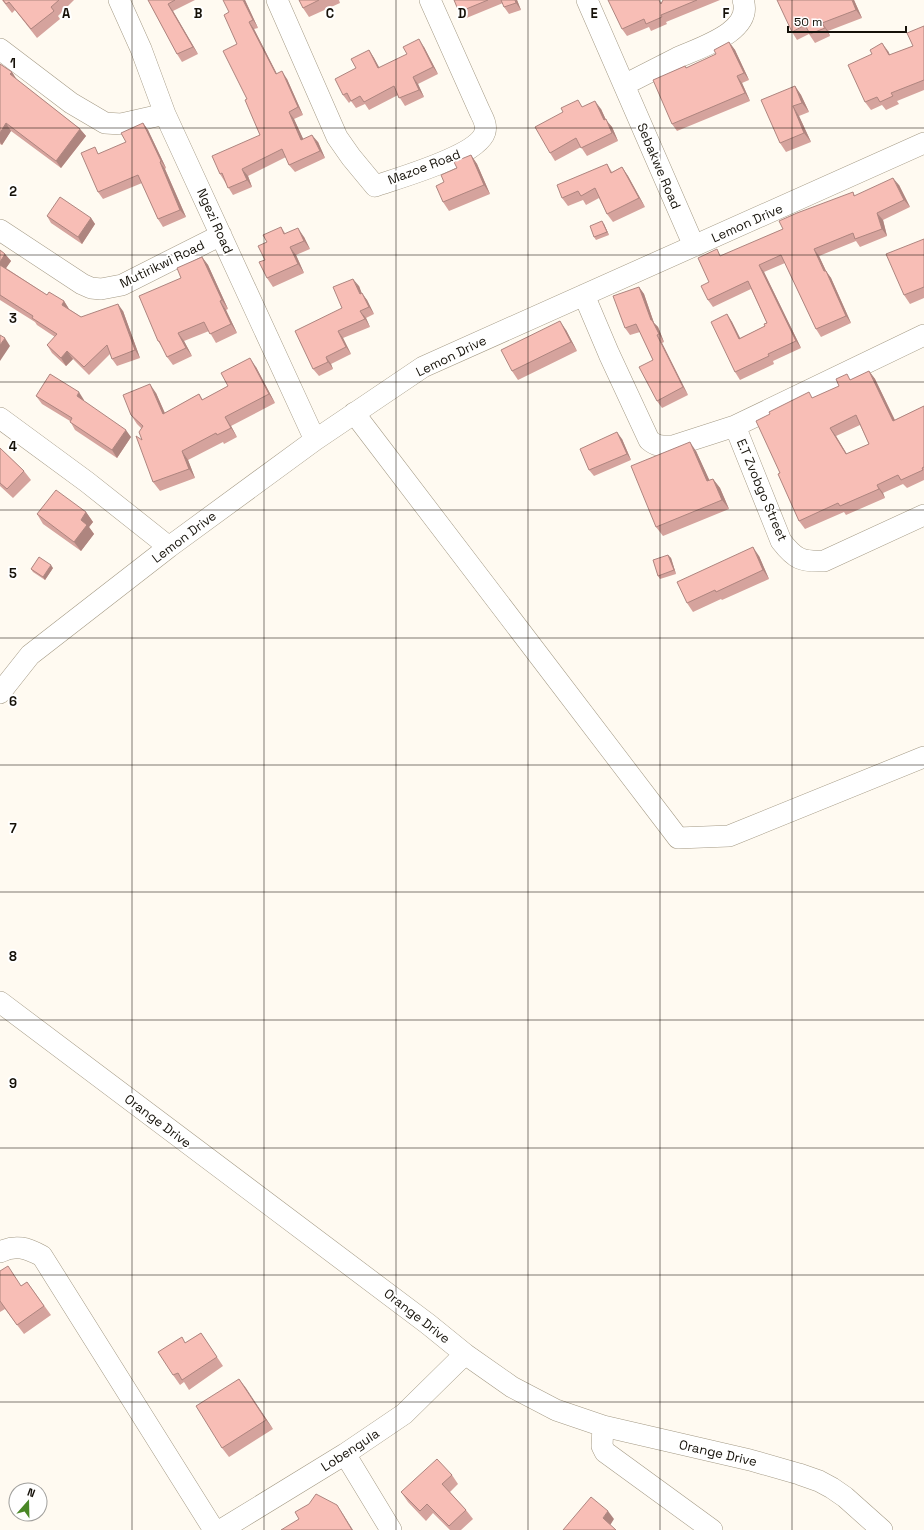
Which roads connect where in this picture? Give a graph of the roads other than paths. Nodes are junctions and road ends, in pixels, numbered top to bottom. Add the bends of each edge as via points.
1 (119, 0) edge
2 (277, 0) edge
3 (430, 0) edge
4 (587, 0) edge
5 (743, 0) edge
6 (0, 49) edge
7 (624, 85) junction
8 (165, 114) junction
9 (924, 143) edge
10 (0, 230) edge
11 (221, 235) junction
12 (694, 246) junction
13 (584, 296) junction
14 (924, 335) edge
15 (354, 413) junction
16 (0, 418) edge
17 (735, 426) junction
18 (316, 440) junction
19 (924, 515) edge
20 (169, 547) junction
21 (0, 693) edge
22 (924, 757) edge
23 (0, 1002) edge
24 (0, 1252) edge
25 (465, 1354) junction
26 (603, 1426) junction
27 (345, 1454) junction
28 (214, 1530) edge
29 (221, 1530) edge
30 (391, 1530) edge
31 (712, 1530) edge
32 (882, 1530) edge

1 - 8 street, Ngezi Road
2 - 3 street, Mazoe Road via 337,137 375,186 448,160 475,146 485,132 480,112
4 - 7 street, Sebakwe Road
5 - 7 street via 744,13 738,24 721,38
6 - 8 street via 71,103 105,123 121,124
7 - 12 street, Sebakwe Road
8 - 11 street, Ngezi Road
9 - 12 street, Lemon Drive
10 - 11 street, Mutirikwi Road via 82,284 101,289 122,285
11 - 18 street, Ngezi Road
12 - 13 street, Lemon Drive
13 - 15 street, Lemon Drive via 423,367
13 - 17 street via 649,440 654,445 673,446
14 - 17 street
15 - 18 street, Lemon Drive
15 - 22 street via 678,838 729,836
16 - 20 street
17 - 19 street, E.T Zvobgo Street via 781,540 790,552 800,559 824,561
18 - 20 street, Lemon Drive
20 - 21 street, Lemon Drive via 30,655
23 - 25 street, Orange Drive
24 - 28 street via 8,1248 26,1248 42,1256
25 - 26 street, Orange Drive via 512,1387 556,1410
25 - 27 street, Lobengula via 404,1414
26 - 31 street via 602,1446 605,1452
26 - 32 street, Orange Drive via 750,1460 819,1481 846,1497
27 - 29 street, Lobengula
27 - 30 street

